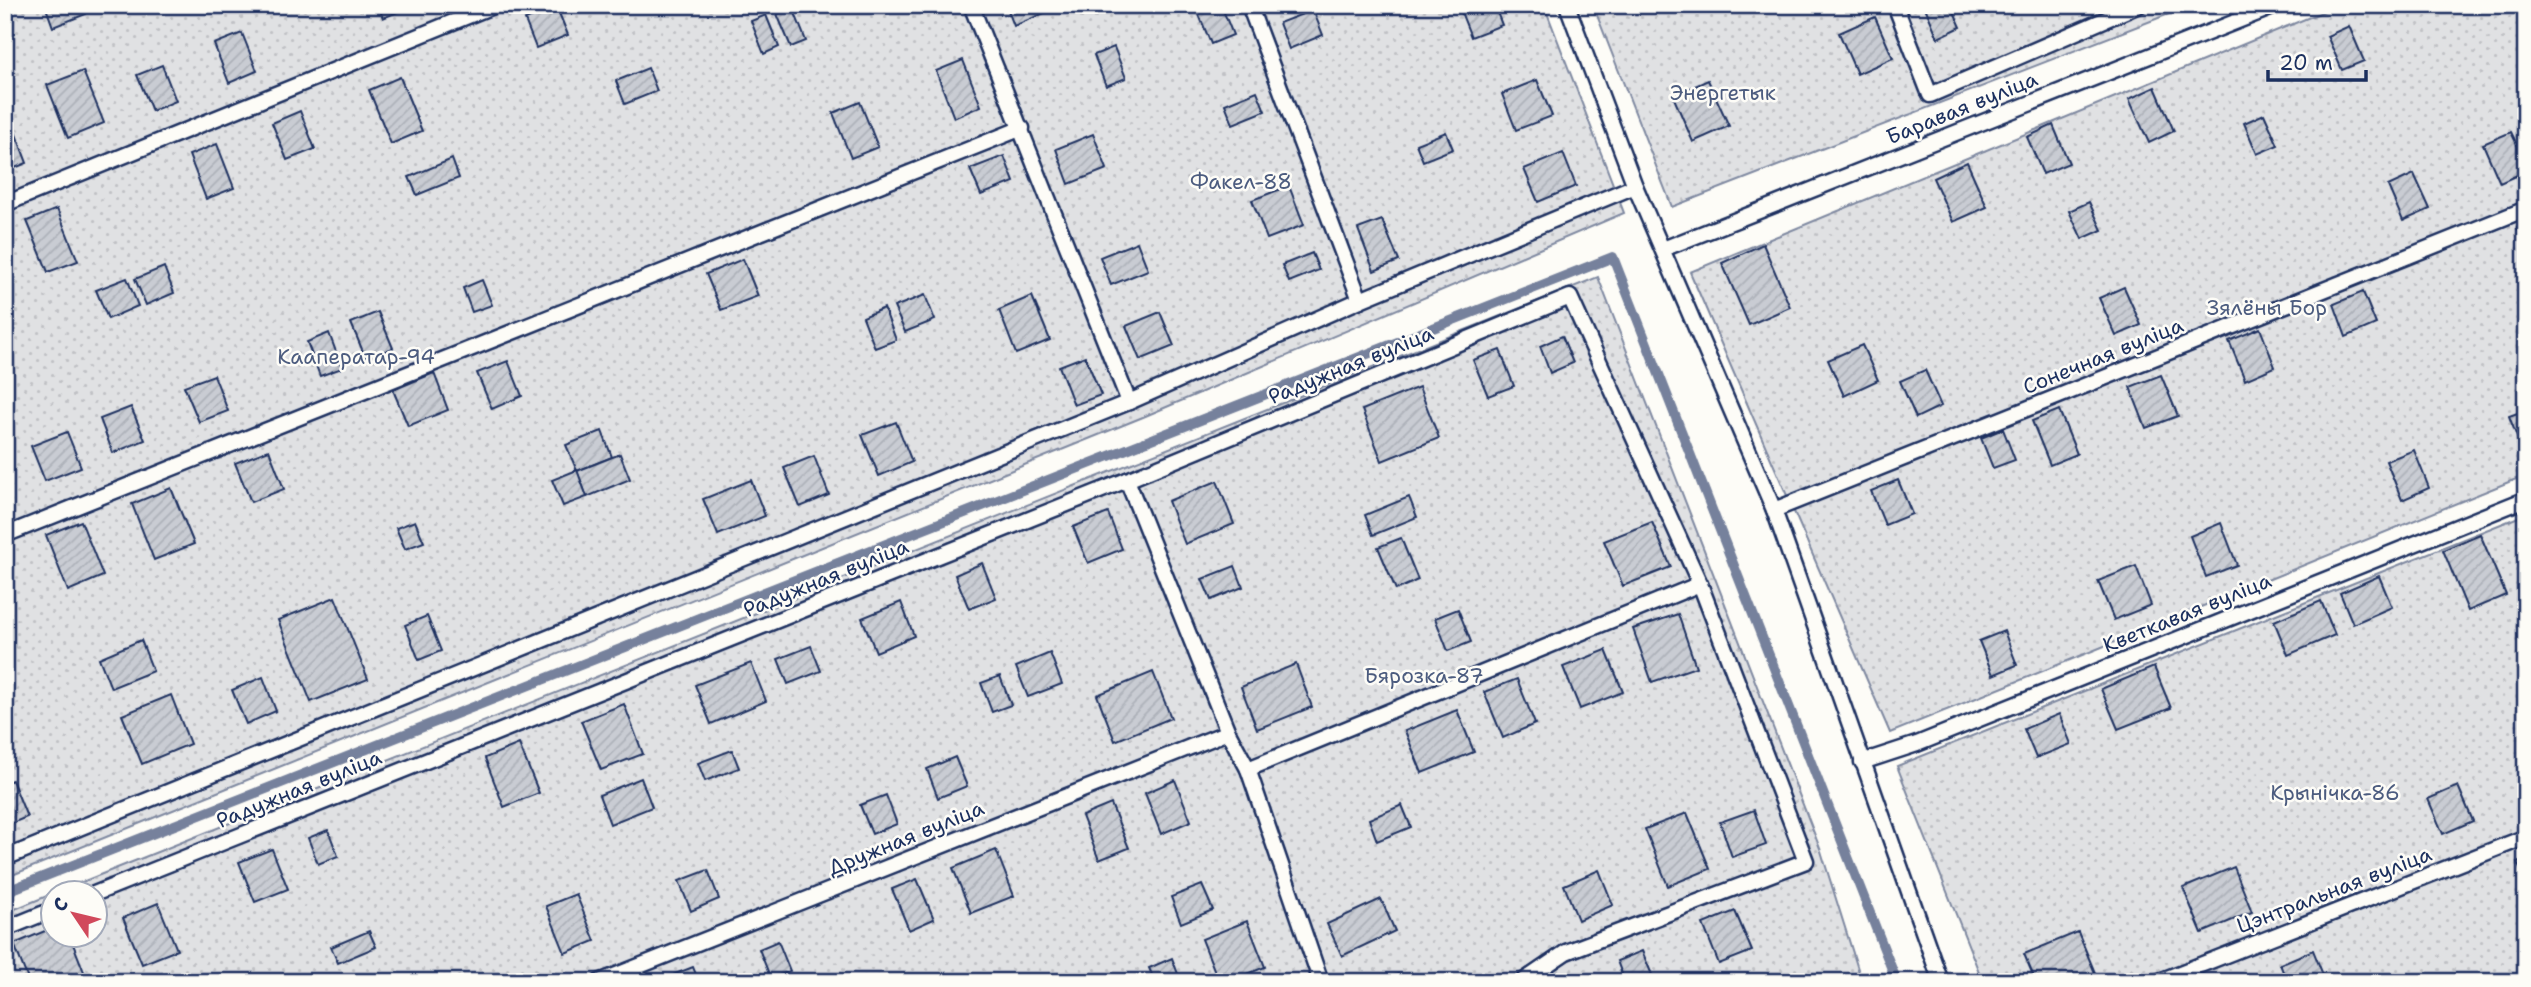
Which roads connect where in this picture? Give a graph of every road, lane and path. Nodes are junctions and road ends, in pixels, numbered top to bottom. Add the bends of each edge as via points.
1 (495, 5) edge
2 (971, 5) edge
3 (1249, 5) edge
4 (1567, 5) edge
5 (1895, 5) edge
6 (2139, 5) edge
7 (2278, 5) edge
8 (1022, 128) junction
9 (1635, 186) junction
10 (5, 204) edge
11 (2526, 209) edge
12 (1662, 249) junction
13 (1360, 300) junction
14 (1129, 402) junction
15 (1127, 480) junction
16 (2526, 499) edge
17 (1774, 510) junction
18 (5, 535) edge
19 (1700, 584) junction
20 (1228, 732) junction
21 (1862, 762) junction
22 (1248, 769) junction
23 (2526, 837) edge
24 (5, 858) edge
25 (108, 888) edge
26 (38, 916) edge
27 (5, 929) edge
28 (1315, 980) edge
29 (599, 982) edge
30 (1522, 982) edge
31 (1941, 982) edge
32 (2157, 982) edge

1 - 10 lane
2 - 8 lane
3 - 13 lane
4 - 9 lane
5 - 6 lane via 1930,95
7 - 12 lane, Баравая вуліца
8 - 14 lane
8 - 18 lane
9 - 12 lane
9 - 13 lane
11 - 17 lane, Сонечная вуліца
12 - 17 lane
13 - 14 lane
14 - 24 lane
15 - 19 lane, Радужная вуліца via 1570,297
15 - 20 lane
15 - 25 lane, Радужная вуліца
16 - 21 lane, Кветкавая вуліца via 1917,744
17 - 21 lane
19 - 22 lane
19 - 30 lane via 1806,861 1566,952
20 - 22 lane
20 - 29 lane, Дружная вуліца
21 - 31 lane
22 - 28 lane
23 - 32 lane, Цэнтральная вуліца
26 - 27 lane

